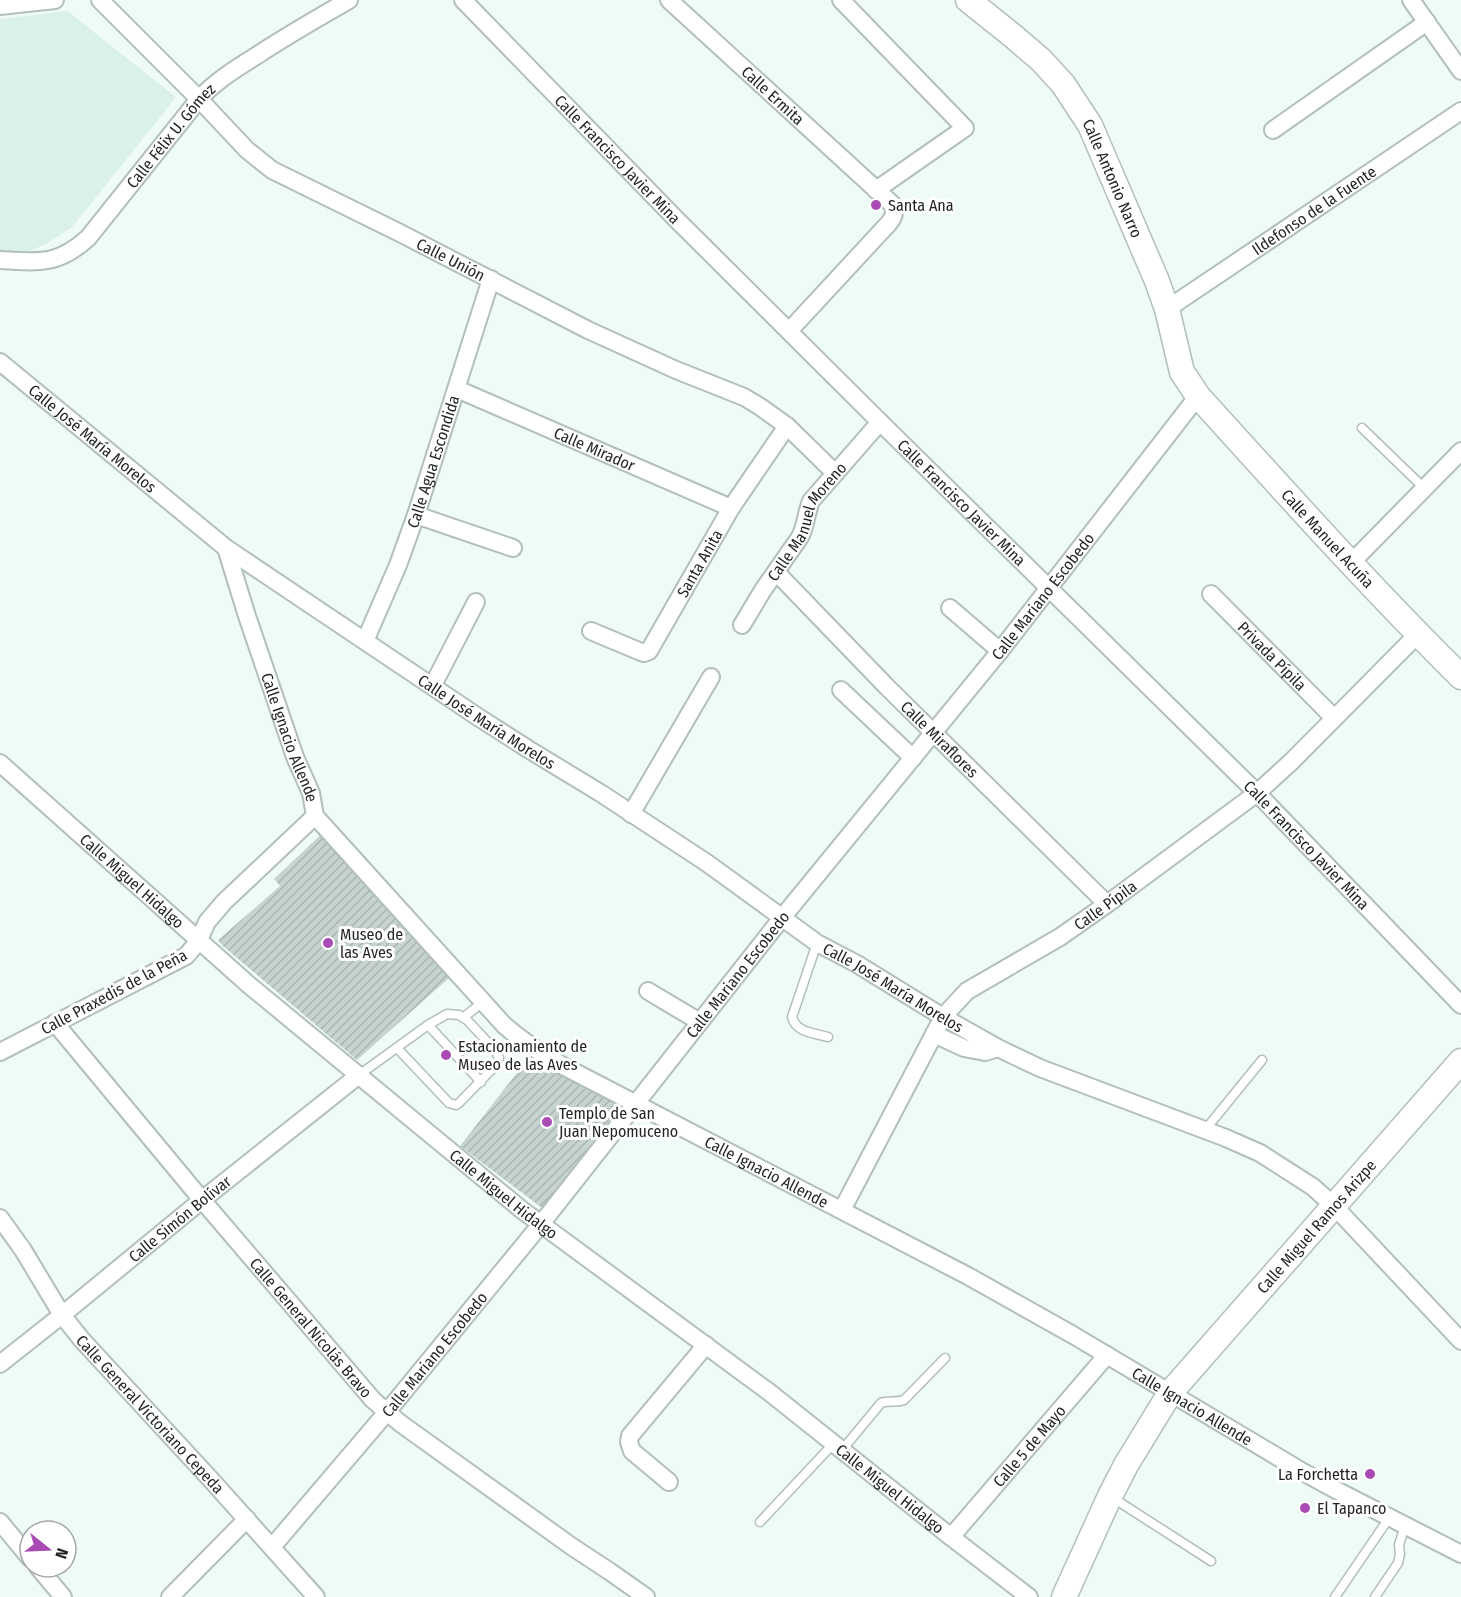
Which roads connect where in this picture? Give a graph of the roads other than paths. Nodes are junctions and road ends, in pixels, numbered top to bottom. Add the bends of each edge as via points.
1 (54, 0) edge
2 (100, 0) edge
3 (349, 0) edge
4 (463, 0) edge
5 (669, 0) edge
6 (841, 0) edge
7 (969, 0) edge
8 (1411, 0) edge
9 (0, 6) edge
10 (1427, 22) junction
11 (1461, 71) edge
12 (199, 99) junction
13 (1461, 111) edge
14 (1273, 130) dead end
15 (876, 190) junction
16 (0, 260) edge
17 (491, 279) junction
18 (1167, 309) junction
19 (789, 332) junction
20 (0, 362) edge
21 (457, 389) junction
22 (1198, 396) junction
23 (880, 422) junction
24 (787, 426) junction
25 (1362, 428) dead end
26 (1461, 451) edge
27 (835, 473) junction
28 (1424, 488) junction
29 (731, 508) junction
30 (416, 514) junction
31 (226, 548) junction
32 (513, 548) dead end
33 (1351, 563) junction
34 (776, 572) junction
35 (1050, 588) junction
36 (1211, 594) dead end
37 (476, 602) dead end
38 (950, 608) dead end
39 (742, 625) dead end
40 (591, 631) dead end
41 (1418, 634) junction
42 (365, 641) junction
43 (1000, 651) junction
44 (711, 677) dead end
45 (1461, 677) edge
46 (433, 685) junction
47 (841, 690) dead end
48 (1334, 718) junction
49 (934, 733) junction
50 (913, 758) junction
51 (0, 763) edge
52 (1257, 793) junction
53 (631, 814) junction
54 (315, 816) junction
55 (1107, 904) junction
56 (781, 918) junction
57 (198, 942) junction
58 (817, 943) junction
59 (648, 991) dead end
60 (483, 1002) junction
61 (1461, 1005) edge
62 (464, 1017) junction
63 (943, 1017) junction
64 (700, 1022) junction
65 (55, 1023) junction
66 (428, 1025) junction
67 (934, 1034) junction
68 (828, 1036) dead end
69 (397, 1048) junction
70 (998, 1048) junction
71 (0, 1052) edge
72 (1262, 1060) dead end
73 (1461, 1061) edge
74 (358, 1075) junction
75 (481, 1082) junction
76 (636, 1103) junction
77 (1205, 1130) junction
78 (202, 1200) junction
79 (1334, 1206) junction
80 (842, 1210) junction
81 (0, 1218) edge
82 (541, 1224) junction
83 (62, 1315) junction
84 (1461, 1341) edge
85 (706, 1345) junction
86 (1107, 1355) junction
87 (945, 1358) dead end
88 (0, 1364) edge
89 (1170, 1393) junction
90 (387, 1412) junction
91 (838, 1447) junction
92 (669, 1482) dead end
93 (1110, 1496) junction
94 (1388, 1517) junction
95 (247, 1519) junction
96 (0, 1522) edge
97 (760, 1522) dead end
98 (1404, 1525) junction
99 (951, 1537) junction
100 (18, 1544) edge
101 (272, 1547) junction
102 (1461, 1554) edge
103 (1211, 1561) dead end
104 (48, 1579) edge
105 (63, 1597) edge
106 (170, 1597) edge
107 (316, 1597) edge
108 (646, 1597) edge
109 (1029, 1597) edge
110 (1064, 1597) edge
111 (1335, 1597) edge
112 (1375, 1597) edge

1 - 9 street
2 - 12 street, Calle Unión
3 - 12 street, Calle Félix U. Gómez via 221,78
4 - 19 street, Calle Francisco Javier Mina
5 - 15 street, Calle Ermita
6 - 15 street via 965,128
7 - 18 main road, Calle Antonio Narro via 1041,60 1063,84 1090,125
8 - 10 street
10 - 11 street
10 - 14 street
12 - 16 street, Calle Félix U. Gómez via 88,238 75,249 52,260
12 - 17 street, Calle Unión via 272,170
13 - 18 street, Ildefonso de la Fuente
15 - 19 street, Calle Ermita via 893,206 894,218
17 - 21 street, Calle Agua Escondida
17 - 24 street, Calle Unión via 588,330 744,397
18 - 22 main road, Calle Antonio Narro via 1182,372
19 - 23 street, Calle Francisco Javier Mina
20 - 31 street, Calle José María Morelos
21 - 29 street, Calle Mirador
21 - 30 street, Calle Agua Escondida
22 - 33 main road, Calle Manuel Acuña
22 - 35 street, Calle Mariano Escobedo
23 - 27 street, Calle Manuel Moreno
23 - 35 street, Calle Francisco Javier Mina
24 - 27 street, Calle Unión
24 - 29 street, Santa Anita
25 - 28 lane
26 - 28 street
27 - 34 street, Calle Manuel Moreno via 811,501 804,530
28 - 33 street
29 - 40 street, Santa Anita via 649,651 644,653
30 - 32 street
30 - 42 street, Calle Agua Escondida
31 - 42 street, Calle José María Morelos
31 - 54 street, Calle Ignacio Allende via 295,757 311,793
33 - 41 main road, Calle Manuel Acuña
34 - 39 street, Calle Manuel Moreno
34 - 49 street, Calle Miraflores
35 - 43 street, Calle Mariano Escobedo
35 - 52 street, Calle Francisco Javier Mina
36 - 48 street, Privada Pípila
37 - 46 street
38 - 43 street
41 - 45 main road, Calle Manuel Acuña
41 - 48 street, Calle Pípila
42 - 46 street, Calle José María Morelos
43 - 49 street, Calle Mariano Escobedo
44 - 53 street
46 - 53 street, Calle José María Morelos
47 - 50 street
48 - 52 street, Calle Pípila
49 - 50 street, Calle Mariano Escobedo
49 - 55 street, Calle Miraflores
50 - 56 street, Calle Mariano Escobedo
51 - 57 street, Calle Miguel Hidalgo
52 - 55 street, Calle Pípila
52 - 61 street, Calle Francisco Javier Mina
53 - 56 street, Calle José María Morelos via 707,863
54 - 57 street, Calle Praxedis de la Peña via 224,902 207,922
54 - 60 street, Calle Ignacio Allende
55 - 63 street, Calle Pípila via 1060,937 968,991
56 - 58 street, Calle José María Morelos
56 - 64 street, Calle Mariano Escobedo
57 - 65 street, Calle Praxedis de la Peña via 178,961
57 - 74 street, Calle Miguel Hidalgo
58 - 63 street, Calle José María Morelos
58 - 68 lane via 792,1017 802,1030
59 - 64 street
60 - 62 lane
60 - 76 street, Calle Ignacio Allende via 532,1048
62 - 66 lane via 447,1014
62 - 75 lane via 498,1054 498,1063
63 - 67 street, Calle Pípila
63 - 70 street, Calle José María Morelos
64 - 76 street, Calle Mariano Escobedo
65 - 71 street, Calle Praxedis de la Peña
65 - 78 street, Calle General Nicolás Bravo
66 - 69 lane
66 - 75 lane
67 - 70 street, Calle José María Morelos via 964,1048 985,1052
67 - 80 street, Calle Pípila
69 - 74 lane
69 - 75 lane via 452,1104 459,1103
70 - 77 street, Calle José María Morelos via 1040,1068
72 - 77 lane
73 - 79 main road, Calle Miguel Ramos Arizpe
74 - 78 street, Calle Simón Bolívar
74 - 82 street, Calle Miguel Hidalgo
76 - 80 street, Calle Ignacio Allende
76 - 82 street, Calle Mariano Escobedo
77 - 79 street, Calle José María Morelos via 1260,1153 1313,1187
78 - 83 street, Calle Simón Bolívar
78 - 90 street, Calle General Nicolás Bravo
79 - 84 street, Calle José María Morelos
79 - 89 main road, Calle Miguel Ramos Arizpe
80 - 86 street, Calle Ignacio Allende
81 - 83 street, Calle General Victoriano Cepeda
82 - 85 street, Calle Miguel Hidalgo
82 - 90 street, Calle Mariano Escobedo
83 - 88 street, Calle Simón Bolívar
83 - 95 street, Calle General Victoriano Cepeda
85 - 91 street, Calle Miguel Hidalgo
85 - 92 street via 630,1436 632,1451
86 - 89 street, Calle Ignacio Allende
86 - 99 street, Calle 5 de Mayo
87 - 91 lane via 904,1400 881,1403
89 - 93 main road, Calle Miguel Ramos Arizpe
89 - 94 street, Calle Ignacio Allende
90 - 101 street, Calle Mariano Escobedo
90 - 108 street, Calle General Nicolás Bravo
91 - 97 lane
91 - 99 street, Calle Miguel Hidalgo
93 - 103 lane
93 - 110 main road, Calle Miguel Ramos Arizpe
94 - 98 street, Calle Ignacio Allende
94 - 111 lane
95 - 101 street, Calle General Victoriano Cepeda
95 - 106 street
96 - 100 street
98 - 102 street, Calle Ignacio Allende
98 - 112 lane via 1398,1563
99 - 109 street, Calle Miguel Hidalgo
101 - 107 street, Calle General Victoriano Cepeda
104 - 105 street

